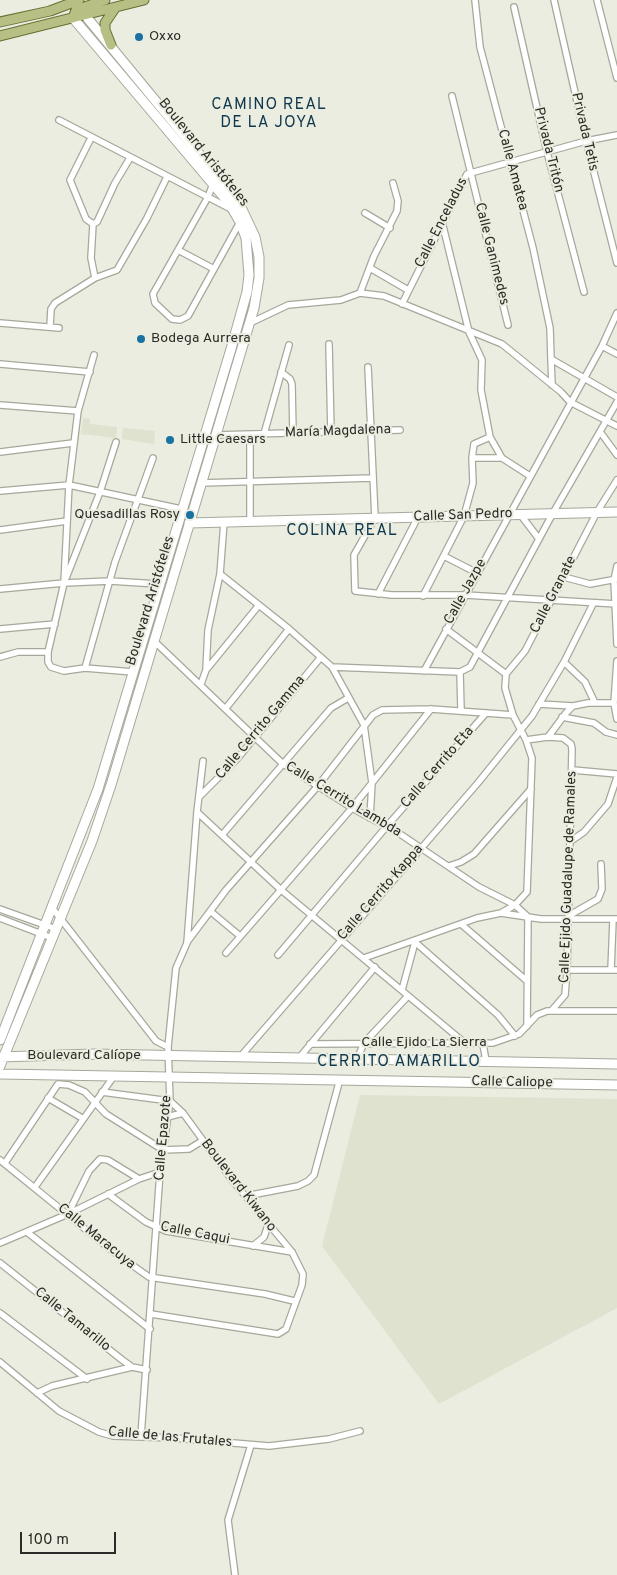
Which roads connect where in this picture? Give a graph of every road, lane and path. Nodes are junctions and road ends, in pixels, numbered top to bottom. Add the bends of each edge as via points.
1 (79, 0) edge
2 (105, 0) edge
3 (144, 0) edge
4 (475, 0) edge
5 (554, 0) edge
6 (597, 0) edge
7 (514, 7) dead end
8 (115, 8) junction
9 (50, 11) junction
10 (78, 14) junction
11 (0, 22) edge
12 (0, 36) edge
13 (110, 45) junction
14 (617, 78) edge
15 (452, 96) dead end
16 (59, 120) dead end
17 (617, 135) edge
18 (91, 138) junction
19 (586, 141) junction
20 (548, 152) junction
21 (130, 158) junction
22 (508, 161) junction
23 (470, 172) junction
24 (166, 177) junction
25 (393, 183) dead end
26 (213, 184) junction
27 (208, 197) junction
28 (233, 210) junction
29 (365, 213) dead end
30 (240, 222) junction
31 (442, 222) junction
32 (93, 224) junction
33 (390, 228) junction
34 (178, 250) junction
35 (617, 263) edge
36 (370, 268) junction
37 (214, 269) junction
38 (95, 278) junction
39 (408, 290) junction
40 (584, 292) dead end
41 (360, 293) junction
42 (402, 304) junction
43 (617, 313) edge
44 (0, 323) edge
45 (249, 323) junction
46 (508, 325) dead end
47 (50, 328) junction
48 (59, 328) dead end
49 (469, 332) junction
50 (329, 344) dead end
51 (289, 345) dead end
52 (602, 346) junction
53 (617, 354) edge
54 (94, 355) dead end
55 (551, 359) junction
56 (0, 364) edge
57 (368, 367) dead end
58 (90, 372) junction
59 (281, 372) junction
60 (584, 378) junction
61 (220, 382) junction
62 (552, 385) junction
63 (230, 389) junction
64 (617, 397) edge
65 (570, 402) junction
66 (617, 402) edge
67 (0, 405) edge
68 (78, 412) junction
69 (607, 422) junction
70 (617, 426) edge
71 (400, 430) dead end
72 (369, 431) junction
73 (216, 432) junction
74 (331, 433) junction
75 (601, 433) junction
76 (264, 434) junction
77 (293, 434) junction
78 (250, 435) junction
79 (490, 437) junction
80 (116, 442) dead end
81 (73, 443) junction
82 (0, 452) edge
83 (617, 455) edge
84 (152, 458) dead end
85 (472, 458) junction
86 (502, 458) junction
87 (530, 476) junction
88 (372, 478) junction
89 (617, 480) edge
90 (251, 481) junction
91 (201, 483) junction
92 (69, 485) junction
93 (0, 491) edge
94 (100, 492) junction
95 (138, 499) junction
96 (182, 509) junction
97 (597, 512) junction
98 (617, 512) edge
99 (553, 513) junction
100 (509, 514) junction
101 (520, 514) junction
102 (464, 516) junction
103 (418, 517) junction
104 (375, 518) junction
105 (67, 521) junction
106 (224, 522) junction
107 (250, 522) junction
108 (189, 523) junction
109 (0, 530) edge
110 (539, 538) junction
111 (444, 556) junction
112 (617, 566) edge
113 (477, 573) junction
114 (220, 574) junction
115 (564, 577) junction
116 (615, 580) edge
117 (110, 581) junction
118 (64, 583) junction
119 (158, 584) junction
120 (169, 588) junction
121 (0, 589) edge
122 (378, 594) junction
123 (423, 596) junction
124 (465, 596) junction
125 (506, 598) junction
126 (550, 602) junction
127 (593, 604) junction
128 (616, 604) edge
129 (260, 605) junction
130 (55, 624) junction
131 (0, 629) edge
132 (289, 629) junction
133 (446, 629) junction
134 (153, 640) junction
135 (617, 644) edge
136 (477, 651) junction
137 (48, 652) junction
138 (0, 657) edge
139 (321, 657) junction
140 (617, 661) edge
141 (564, 662) junction
142 (332, 667) junction
143 (85, 668) junction
144 (206, 670) junction
145 (424, 671) junction
146 (133, 672) junction
147 (460, 672) junction
148 (506, 674) junction
149 (201, 684) junction
150 (616, 692) edge
151 (348, 698) junction
152 (614, 702) junction
153 (595, 703) junction
154 (539, 704) junction
155 (574, 706) junction
156 (226, 708) junction
157 (431, 709) junction
158 (461, 710) junction
159 (486, 713) junction
160 (513, 715) junction
161 (562, 718) junction
162 (617, 719) edge
163 (364, 725) junction
164 (521, 729) junction
165 (617, 735) edge
166 (254, 736) junction
167 (548, 737) junction
168 (526, 740) junction
169 (203, 761) dead end
170 (283, 764) junction
171 (572, 770) junction
172 (617, 776) edge
173 (372, 783) junction
174 (317, 787) junction
175 (531, 789) junction
176 (199, 797) junction
177 (352, 808) junction
178 (197, 812) junction
179 (370, 818) junction
180 (387, 826) junction
181 (222, 835) junction
182 (571, 841) junction
183 (420, 848) junction
184 (250, 863) junction
185 (602, 864) dead end
186 (449, 866) junction
187 (280, 888) junction
188 (515, 905) junction
189 (0, 909) edge
190 (53, 909) junction
191 (210, 911) junction
192 (501, 912) junction
193 (311, 915) junction
194 (528, 917) junction
195 (570, 917) junction
196 (0, 918) edge
197 (60, 918) junction
198 (615, 919) edge
199 (461, 924) junction
200 (44, 930) junction
201 (54, 934) junction
202 (240, 936) junction
203 (340, 939) junction
204 (415, 942) junction
205 (187, 943) junction
206 (226, 953) dead end
207 (278, 955) dead end
208 (364, 958) junction
209 (375, 967) junction
210 (568, 970) junction
211 (614, 970) edge
212 (527, 981) junction
213 (402, 990) junction
214 (408, 996) junction
215 (552, 1010) junction
216 (617, 1012) edge
217 (527, 1026) junction
218 (515, 1036) junction
219 (0, 1040) edge
220 (364, 1043) junction
221 (310, 1044) junction
222 (466, 1044) junction
223 (483, 1044) junction
224 (168, 1047) junction
225 (2, 1056) edge
226 (168, 1057) junction
227 (240, 1057) junction
228 (299, 1058) junction
229 (357, 1059) junction
230 (486, 1061) junction
231 (617, 1064) edge
232 (0, 1066) edge
233 (61, 1075) junction
234 (3, 1076) edge
235 (114, 1076) junction
236 (168, 1077) junction
237 (340, 1080) junction
238 (617, 1084) edge
239 (56, 1087) junction
240 (102, 1092) junction
241 (48, 1098) junction
242 (170, 1101) junction
243 (94, 1103) junction
244 (183, 1113) junction
245 (167, 1117) junction
246 (82, 1118) junction
247 (202, 1142) junction
248 (163, 1150) junction
249 (3, 1161) edge
250 (160, 1172) junction
251 (140, 1179) junction
252 (34, 1186) junction
253 (108, 1194) junction
254 (246, 1196) junction
255 (68, 1214) junction
256 (268, 1225) junction
257 (158, 1228) junction
258 (28, 1232) junction
259 (0, 1243) edge
260 (254, 1246) junction
261 (292, 1252) junction
262 (0, 1263) edge
263 (154, 1278) junction
264 (294, 1301) junction
265 (0, 1312) edge
266 (151, 1314) junction
267 (150, 1329) junction
268 (0, 1362) edge
269 (132, 1367) junction
270 (147, 1370) junction
271 (87, 1379) junction
272 (37, 1392) junction
273 (360, 1431) dead end
274 (140, 1436) junction
275 (251, 1445) junction
276 (235, 1575) edge

1 - 9 main road
2 - 10 main road
3 - 8 main road
4 - 22 street, Calle Amatea via 480,47
5 - 19 street, Privada Tetis
6 - 14 street
7 - 20 street, Privada Tritón
8 - 10 main road
8 - 13 main road via 105,22
9 - 10 main road
9 - 11 main road
10 - 12 main road
10 - 13 street, Boulevard Aristóteles
10 - 26 street, Boulevard Aristóteles
13 - 45 street, Boulevard Aristóteles via 232,193 248,218 258,248 259,268
15 - 23 street, Calle Ganimedes
16 - 18 street
17 - 19 street, Calle Enceladus
18 - 21 street
18 - 32 street via 70,180 86,219
19 - 20 street, Calle Enceladus
19 - 35 street, Privada Tetis
20 - 22 street, Calle Enceladus
20 - 40 street, Privada Tritón
21 - 24 street
21 - 32 street via 97,222
22 - 23 street, Calle Enceladus
22 - 55 street, Calle Amatea via 532,248 551,340
23 - 31 street, Calle Enceladus via 463,179
23 - 46 street, Calle Ganimedes
24 - 27 street
24 - 38 street via 117,270
25 - 33 street via 398,206
26 - 27 street
26 - 28 street, Boulevard Aristóteles
27 - 28 street
27 - 34 street
28 - 30 street, Boulevard Aristóteles
29 - 33 street
30 - 37 street
30 - 61 street, Boulevard Aristóteles via 249,257 247,292
31 - 39 street, Calle Enceladus
31 - 49 street
32 - 38 street via 91,258
33 - 36 street
34 - 37 street
34 - 37 street via 153,294 155,302 172,319 188,316
36 - 39 street
36 - 41 street
38 - 47 street via 54,303
39 - 42 street, Calle Enceladus
41 - 42 street via 384,296
41 - 45 street via 341,300 288,305
42 - 49 street
43 - 52 street, Calle Jazpe
44 - 47 street
45 - 63 street, Boulevard Aristóteles
47 - 48 street
49 - 62 street via 502,344
49 - 79 street via 482,360 480,390
50 - 74 street
51 - 59 street
52 - 53 street
52 - 60 street, Calle Jazpe
54 - 58 street
55 - 60 street
55 - 62 street, Calle Amatea
56 - 58 street
57 - 72 street
58 - 68 street
59 - 76 street
59 - 77 street via 292,384
60 - 64 street
60 - 65 street, Calle Jazpe
61 - 63 street
61 - 96 street, Boulevard Aristóteles
62 - 65 street
63 - 73 street, Boulevard Aristóteles
65 - 69 street
65 - 87 street, Calle Jazpe
66 - 69 street
67 - 68 street
68 - 81 street
69 - 70 street
69 - 75 street
71 - 72 street, María Magdalena
72 - 74 street, María Magdalena
72 - 88 street
73 - 78 street, María Magdalena
73 - 91 street, Boulevard Aristóteles
74 - 77 street, María Magdalena
75 - 83 street
75 - 99 street
76 - 77 street, María Magdalena
76 - 78 street, María Magdalena
78 - 90 street
79 - 85 street via 474,444
79 - 86 street
80 - 94 street
81 - 82 street
81 - 92 street
84 - 95 street
85 - 86 street
85 - 102 street via 473,483
86 - 87 street
87 - 100 street, Calle Jazpe
88 - 90 street
88 - 104 street
89 - 97 street, Calle Granate
90 - 91 street
90 - 107 street
91 - 108 street, Boulevard Aristóteles
92 - 93 street
92 - 94 street
92 - 105 street
94 - 95 street
94 - 118 street
95 - 96 street
95 - 117 street
96 - 119 street, Boulevard Aristóteles
97 - 98 street, Calle San Pedro
97 - 99 street, Calle San Pedro
97 - 115 street, Calle Granate
99 - 101 street, Calle San Pedro
99 - 110 street
100 - 101 street, Calle San Pedro
100 - 102 street, Calle San Pedro
100 - 113 street, Calle Jazpe
101 - 110 street
102 - 103 street, Calle San Pedro
102 - 111 street
103 - 104 street, Calle San Pedro
103 - 122 street
104 - 107 street, Calle San Pedro
104 - 122 street via 356,548 353,576 355,591
105 - 109 street
105 - 118 street
106 - 107 street, Calle San Pedro
106 - 108 street, Calle San Pedro
106 - 114 street
108 - 120 street, Boulevard Aristóteles
110 - 125 street
111 - 113 street
111 - 123 street
112 - 116 street
113 - 124 street, Calle Jazpe
114 - 129 street
114 - 144 street via 208,630
115 - 116 street via 590,584
115 - 126 street, Calle Granate
116 - 128 street
117 - 118 street
117 - 119 street
117 - 143 street
118 - 121 street
118 - 130 street
119 - 120 street
119 - 146 street, Boulevard Aristóteles
120 - 134 street, Boulevard Aristóteles
122 - 123 street
123 - 124 street
124 - 125 street
124 - 133 street, Calle Jazpe
125 - 126 street
125 - 136 street
126 - 127 street
126 - 148 street, Calle Granate via 525,651
127 - 128 street
127 - 141 street, Calle Cerrito Kappa
128 - 135 street
129 - 132 street
129 - 144 street
130 - 131 street
130 - 137 street
132 - 139 street
132 - 156 street
133 - 136 street
133 - 145 street, Calle Jazpe
134 - 149 street, Calle Cerrito Lambda
134 - 197 street, Boulevard Aristóteles via 111,785
136 - 147 street via 470,666
136 - 148 street
137 - 138 street via 18,652
137 - 143 street via 51,667 64,671
139 - 142 street
139 - 166 street, Calle Cerrito Gamma
140 - 150 street
141 - 153 street via 585,682
141 - 154 street, Calle Cerrito Kappa
142 - 145 street
142 - 151 street
143 - 146 street
144 - 149 street
145 - 147 street
146 - 190 street, Boulevard Aristóteles via 98,789
147 - 158 street
148 - 160 street via 505,688
149 - 156 street, Calle Cerrito Lambda
150 - 152 street
151 - 163 street
151 - 170 street via 331,708
152 - 153 street
152 - 162 street
153 - 155 street
154 - 155 street
154 - 164 street, Calle Cerrito Kappa
155 - 161 street
156 - 166 street, Calle Cerrito Lambda
157 - 158 street
157 - 163 street via 382,710
157 - 173 street
158 - 159 street
159 - 160 street
159 - 180 street, Calle Cerrito Eta
160 - 164 street
161 - 165 street via 594,723
161 - 167 street
163 - 173 street
163 - 174 street
164 - 168 street
164 - 183 street, Calle Cerrito Kappa
166 - 170 street, Calle Cerrito Lambda
166 - 176 street, Calle Cerrito Gamma via 237,759
167 - 168 street
167 - 171 street, Calle Ejido Guadalupe de Ramales via 567,740 572,749
168 - 175 street via 532,758
169 - 176 street, Calle Epazote
170 - 174 street, Calle Cerrito Lambda
170 - 181 street
171 - 172 street
171 - 182 street, Calle Ejido Guadalupe de Ramales
172 - 182 street via 608,804 584,832
173 - 177 street
173 - 179 street
174 - 177 street, Calle Cerrito Lambda
174 - 184 street
175 - 186 street via 474,854
175 - 188 street via 528,880 526,892
176 - 178 street, Calle Epazote
177 - 179 street, Calle Cerrito Lambda
177 - 187 street
178 - 181 street
178 - 205 street, Calle Epazote
179 - 180 street, Calle Cerrito Lambda
180 - 183 street, Calle Cerrito Lambda
180 - 193 street, Calle Cerrito Eta
181 - 184 street
182 - 195 street, Calle Ejido Guadalupe de Ramales
183 - 186 street, Calle Cerrito Lambda
183 - 203 street, Calle Cerrito Kappa
184 - 187 street
184 - 191 street
185 - 195 street via 602,889 598,899
186 - 188 street, Calle Cerrito Lambda via 479,887
187 - 193 street
187 - 202 street
188 - 192 street
188 - 194 street, Calle Cerrito Lambda
189 - 200 street
190 - 197 street
190 - 200 street, Boulevard Aristóteles
191 - 202 street
191 - 205 street
192 - 194 street
192 - 199 street
193 - 203 street
193 - 207 street, Calle Cerrito Eta
194 - 195 street
194 - 212 street
195 - 198 street
195 - 210 street, Calle Ejido Guadalupe de Ramales
196 - 200 street
197 - 201 street, Boulevard Aristóteles
197 - 224 street via 156,1040
198 - 211 street
199 - 204 street
199 - 212 street
200 - 201 street
200 - 219 street, Boulevard Aristóteles
201 - 225 street, Boulevard Aristóteles
202 - 206 street
203 - 208 street
203 - 227 street, Calle Cerrito Kappa
204 - 208 street
204 - 213 street
204 - 218 street via 498,1015
205 - 224 street, Calle Epazote via 176,968
208 - 209 street
209 - 213 street
209 - 221 street
210 - 211 street
210 - 215 street, Calle Ejido Guadalupe de Ramales via 565,995
212 - 217 street
213 - 214 street
214 - 220 street
214 - 222 street
215 - 216 street
215 - 217 street, Calle Ejido La Sierra via 537,1015
217 - 218 street, Calle Ejido La Sierra
218 - 223 street, Calle Ejido La Sierra
220 - 221 street, Calle Ejido La Sierra
220 - 222 street, Calle Ejido La Sierra
220 - 229 street
221 - 228 street
222 - 223 street, Calle Ejido La Sierra
223 - 230 street
224 - 226 street, Calle Epazote
225 - 226 street, Boulevard Calíope via 93,1054
225 - 232 street, Boulevard Aristóteles
226 - 227 street, Calle Caliope
226 - 236 street, Calle Epazote
227 - 228 street, Calle Caliope
228 - 229 street, Calle Caliope
229 - 230 street, Calle Caliope
230 - 231 street, Calle Caliope
233 - 234 street, Boulevard Calíope
233 - 235 street, Boulevard Calíope
233 - 239 street
235 - 236 street, Boulevard Calíope
235 - 240 street
236 - 237 street, Calle Caliope
236 - 242 street, Calle Epazote
237 - 238 street, Calle Caliope
237 - 254 street via 314,1175 298,1186
239 - 241 street
239 - 243 street via 69,1085 84,1092
240 - 242 street
240 - 243 street
241 - 246 street
241 - 249 street
242 - 244 street, Boulevard Kiwano
242 - 245 street, Calle Epazote
243 - 246 street
243 - 248 street
244 - 245 street
244 - 247 street, Boulevard Kiwano
245 - 248 street, Calle Epazote
246 - 252 street
247 - 248 street via 189,1149
247 - 254 street, Boulevard Kiwano
248 - 250 street, Calle Epazote
249 - 252 street, Calle Maracuya
250 - 251 street
250 - 257 street, Calle Epazote
251 - 253 street
251 - 255 street via 108,1160 100,1159 89,1171
252 - 255 street, Calle Maracuya
253 - 255 street
253 - 257 street, Calle Caqui via 127,1210
254 - 256 street, Boulevard Kiwano
255 - 258 street
255 - 263 street, Calle Maracuya via 110,1250 141,1273
256 - 260 street via 264,1236
256 - 261 street, Boulevard Kiwano
257 - 260 street, Calle Caqui
257 - 263 street, Calle Epazote
258 - 259 street
258 - 267 street
260 - 261 street, Calle Caqui
261 - 264 street, Boulevard Kiwano via 303,1274 302,1285
262 - 269 street, Calle Tamarillo
263 - 264 street, Calle Maracuya
263 - 266 street, Calle Epazote
264 - 266 street via 286,1329 278,1334
265 - 271 street
266 - 267 street, Calle Epazote
267 - 270 street, Calle Epazote
268 - 272 street, Calle de las Frutales
269 - 270 street, Calle Tamarillo
269 - 271 street
270 - 274 street, Calle Epazote
271 - 272 street
272 - 274 street, Calle de las Frutales via 59,1411 100,1432 112,1436
273 - 275 street, Calle de las Frutales via 297,1444
274 - 275 street, Calle de las Frutales
275 - 276 street via 228,1520

